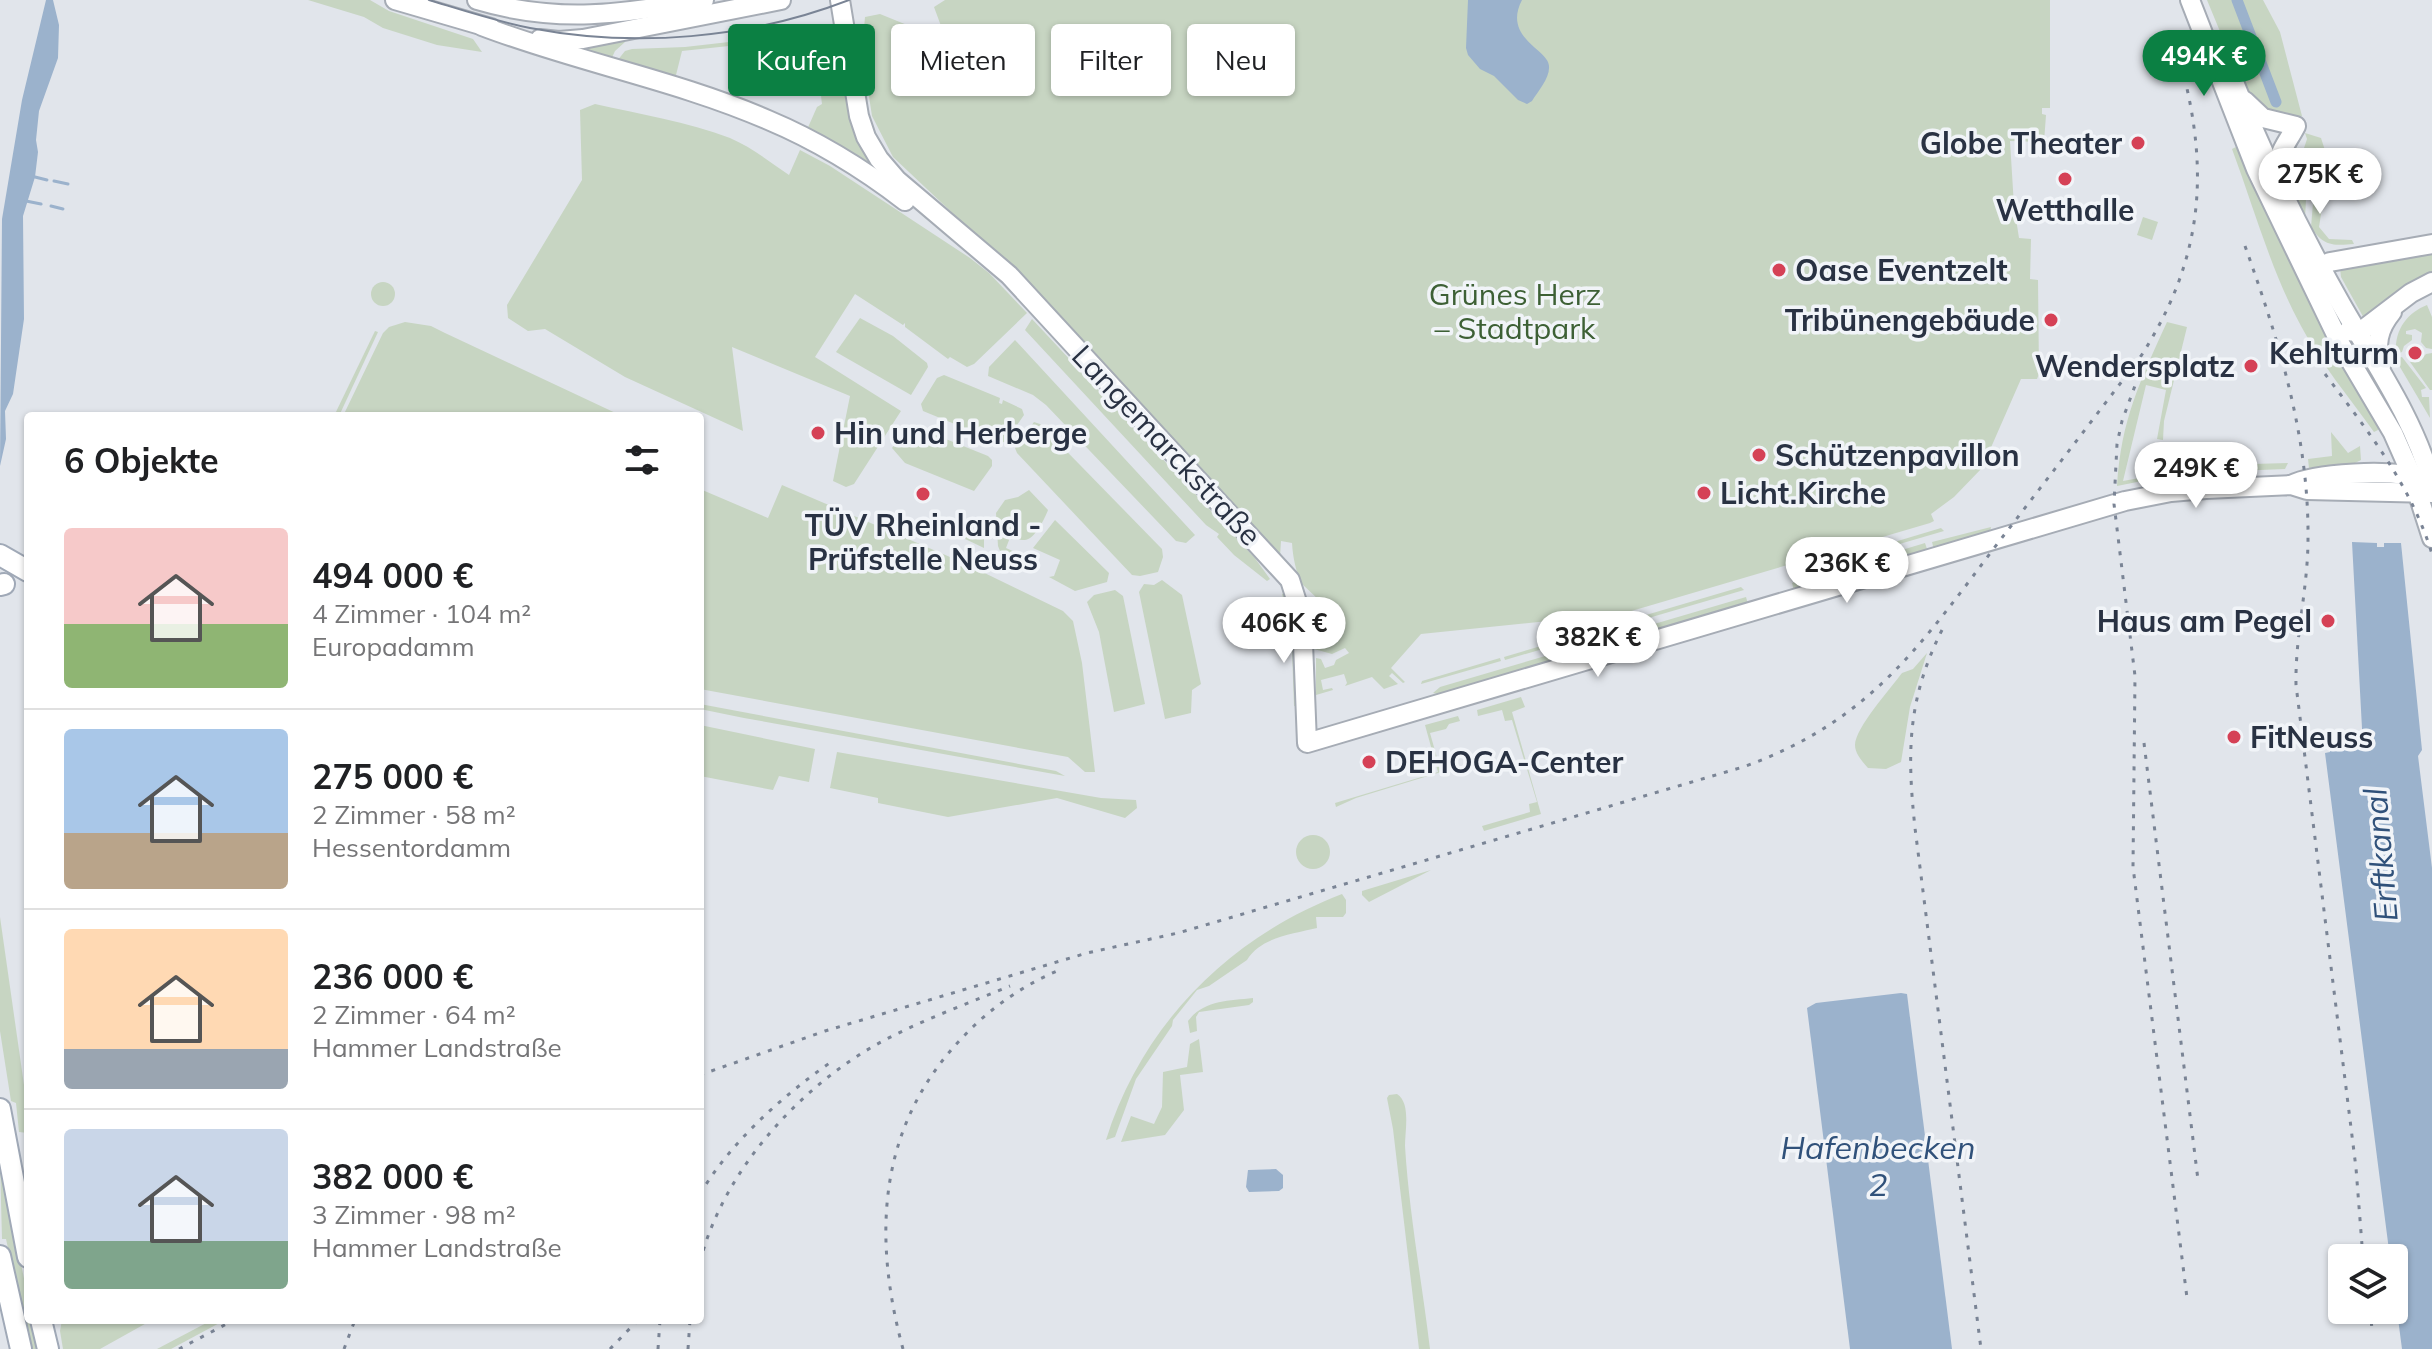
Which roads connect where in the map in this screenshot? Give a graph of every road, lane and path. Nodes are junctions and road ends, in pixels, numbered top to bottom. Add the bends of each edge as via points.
1 (395, 0) edge
2 (477, 0) edge
3 (704, 0) edge
4 (781, 0) edge
5 (840, 0) edge
6 (2190, 0) edge
7 (2201, 0) edge
8 (482, 26) junction
9 (2238, 93) junction
10 (2252, 143) junction
11 (2281, 185) junction
12 (2432, 244) edge
13 (994, 262) junction
14 (2321, 266) junction
15 (2432, 282) edge
16 (2314, 290) junction
17 (2404, 298) junction
18 (2326, 316) junction
19 (2357, 332) junction
20 (2382, 372) junction
21 (2393, 433) junction
22 (2360, 475) junction
23 (2291, 485) junction
24 (2425, 487) edge
25 (2432, 538) edge
26 (0, 555) edge
27 (24, 569) edge
28 (0, 1109) edge
29 (14, 1185) junction
30 (24, 1201) edge
31 (24, 1236) edge
32 (0, 1256) edge
33 (42, 1324) edge
34 (55, 1324) edge
35 (21, 1349) edge
36 (48, 1349) edge
37 (57, 1349) edge

1 - 8 main road
2 - 3 main road via 577,16
4 - 8 main road via 571,40
5 - 13 main road, Langemarckstraße via 856,104 872,149 897,180
6 - 10 main road
7 - 9 main road
8 - 13 main road, Langemarckstraße via 716,100 792,130 869,173
9 - 10 main road
9 - 11 main road via 2263,118 2296,126 2279,153
10 - 11 main road
10 - 16 main road
11 - 14 main road
12 - 14 main road
13 - 23 main road, Langemarckstraße via 1290,580 1302,618 1307,743 2106,506 2181,491
14 - 16 main road
14 - 19 main road
15 - 17 main road
16 - 18 main road
17 - 19 main road
17 - 20 main road via 2379,332
18 - 19 main road
18 - 21 main road
19 - 20 main road
20 - 24 main road via 2421,451
21 - 22 main road via 2387,458
21 - 24 main road
22 - 23 main road
22 - 24 main road via 2396,473
23 - 24 main road via 2389,492
24 - 25 main road
26 - 27 main road
28 - 29 main road
29 - 30 main road
29 - 31 main road
32 - 35 main road
33 - 36 main road
34 - 37 main road

